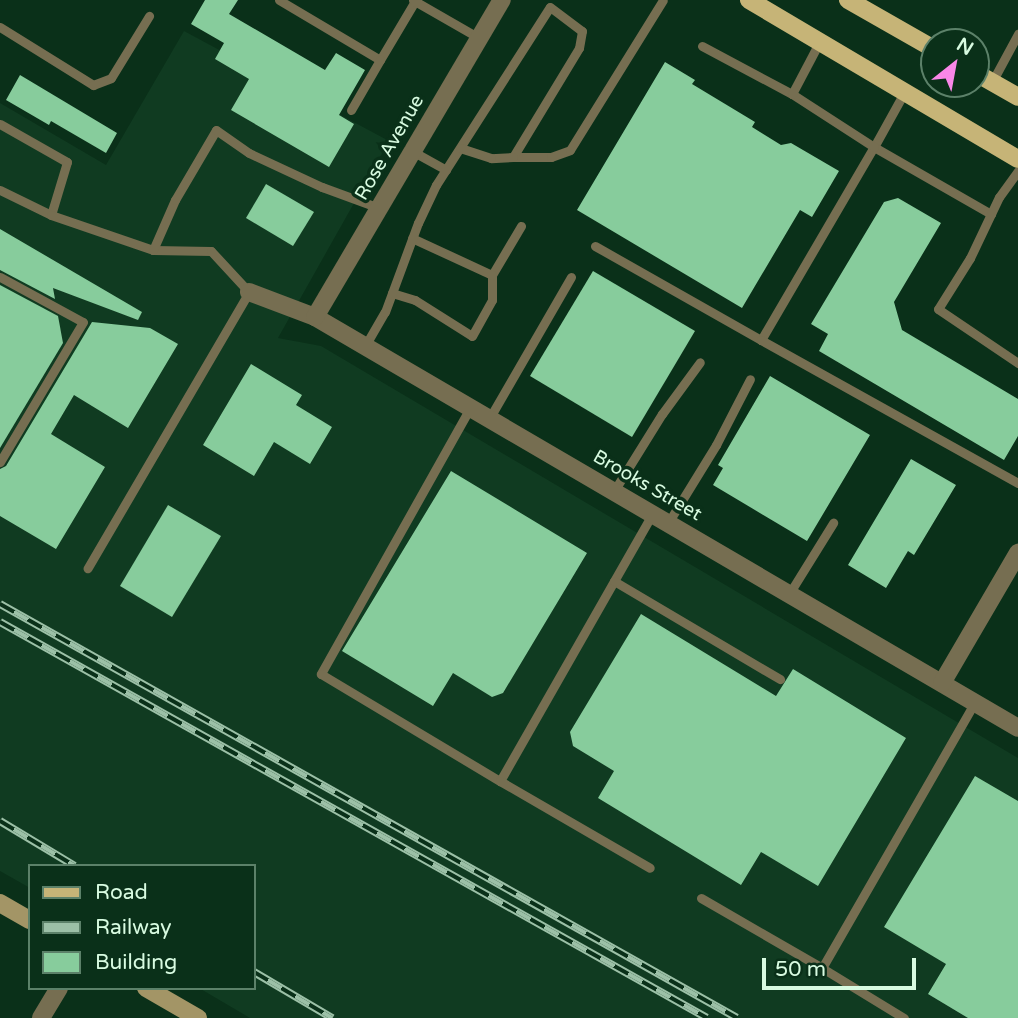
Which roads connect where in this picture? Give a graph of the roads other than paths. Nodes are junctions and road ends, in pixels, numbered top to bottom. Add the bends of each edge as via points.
1 (279, 0) edge
2 (414, 0) edge
3 (502, 0) edge
4 (663, 0) edge
5 (749, 0) edge
6 (848, 0) edge
7 (552, 4) edge
8 (149, 16) dead end
9 (0, 27) edge
10 (1018, 34) edge
11 (479, 38) junction
12 (820, 41) junction
13 (920, 41) edge
14 (702, 46) dead end
15 (380, 60) junction
16 (990, 70) edge
17 (990, 81) edge
18 (905, 91) junction
19 (792, 94) junction
20 (1018, 97) edge
21 (351, 110) dead end
22 (0, 124) edge
23 (874, 147) junction
24 (461, 148) junction
25 (412, 152) junction
26 (513, 157) junction
27 (1018, 159) edge
28 (446, 170) junction
29 (1018, 171) edge
30 (0, 190) edge
31 (379, 208) junction
32 (991, 214) junction
33 (51, 215) junction
34 (520, 226) dead end
35 (412, 238) junction
36 (595, 246) dead end
37 (153, 250) junction
38 (492, 275) junction
39 (0, 277) edge
40 (571, 277) dead end
41 (249, 292) junction
42 (392, 293) junction
43 (315, 317) junction
44 (761, 340) junction
45 (365, 346) junction
46 (700, 362) dead end
47 (1018, 363) edge
48 (750, 379) dead end
49 (470, 408) junction
50 (489, 419) junction
51 (0, 462) edge
52 (1018, 483) edge
53 (614, 491) junction
54 (660, 518) junction
55 (833, 523) dead end
56 (1018, 553) edge
57 (88, 568) dead end
58 (614, 582) junction
59 (789, 594) junction
60 (780, 679) dead end
61 (942, 683) junction
62 (975, 702) junction
63 (1018, 727) edge
64 (500, 781) junction
65 (650, 868) dead end
66 (701, 898) dead end
67 (0, 903) edge
68 (28, 919) edge
69 (822, 968) junction
70 (58, 990) edge
71 (149, 990) edge
72 (41, 1018) edge
73 (198, 1018) edge
74 (904, 1018) edge

1 - 15 lane
2 - 11 lane
2 - 15 lane
3 - 11 street, Rose Avenue
4 - 26 lane via 570,150 551,157
5 - 12 main road
6 - 13 main road
7 - 24 lane
7 - 26 lane via 582,31 579,48
8 - 9 lane via 111,78 93,86
10 - 16 lane
11 - 25 street, Rose Avenue
12 - 18 main road
12 - 19 lane
14 - 19 lane
15 - 21 lane
17 - 20 main road
18 - 23 lane
18 - 27 main road
19 - 23 lane
22 - 33 lane via 67,162
23 - 32 lane
23 - 44 lane
24 - 26 lane via 491,158
24 - 28 lane
25 - 28 lane
25 - 31 street, Rose Avenue
28 - 35 lane
29 - 32 lane
30 - 33 lane
31 - 37 lane via 249,153 216,130 175,200
31 - 43 street, Rose Avenue
32 - 47 lane via 938,309
33 - 37 lane
34 - 38 lane
35 - 38 lane
35 - 42 lane
36 - 44 lane
37 - 41 lane via 211,251
38 - 42 lane via 492,300 472,336 415,300
39 - 51 lane via 83,322
40 - 50 lane
41 - 43 street, Brooks Street
41 - 57 lane
42 - 45 lane
43 - 45 street, Brooks Street
44 - 52 lane
45 - 49 street, Brooks Street
46 - 53 lane
48 - 54 lane via 716,445
49 - 50 street, Brooks Street
49 - 64 lane via 321,674
50 - 53 street, Brooks Street
53 - 54 street, Brooks Street
54 - 58 lane
54 - 59 street, Brooks Street
55 - 59 lane
56 - 61 street
58 - 60 lane
58 - 64 lane
59 - 61 street, Brooks Street
61 - 62 street, Brooks Street
62 - 63 street, Brooks Street
62 - 69 lane
64 - 65 lane
66 - 69 lane
67 - 68 street
69 - 74 lane
70 - 72 street
71 - 73 street

